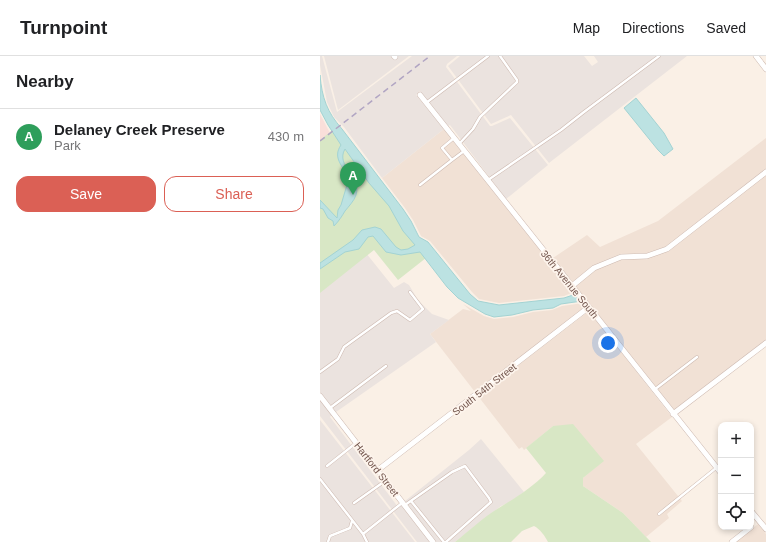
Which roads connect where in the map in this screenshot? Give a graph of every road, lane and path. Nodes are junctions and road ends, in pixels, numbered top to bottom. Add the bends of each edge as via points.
1 (488, 56) edge
2 (500, 56) edge
3 (659, 56) edge
4 (756, 56) edge
5 (766, 69) edge
6 (420, 95) dead end
7 (426, 103) junction
8 (454, 138) junction
9 (459, 144) junction
10 (464, 150) junction
11 (452, 160) junction
12 (766, 172) edge
13 (488, 180) junction
14 (420, 185) dead end
15 (572, 286) junction
16 (410, 292) dead end
17 (589, 307) junction
18 (766, 343) edge
19 (697, 356) dead end
20 (386, 366) dead end
21 (320, 372) edge
22 (654, 390) junction
23 (320, 396) edge
24 (330, 409) junction
25 (673, 414) junction
26 (357, 443) junction
27 (327, 466) dead end
28 (716, 467) junction
29 (378, 470) junction
30 (718, 470) edge
31 (320, 479) edge
32 (386, 480) junction
33 (411, 501) junction
34 (354, 503) dead end
35 (404, 504) junction
36 (659, 514) dead end
37 (754, 514) edge
38 (352, 520) junction
39 (759, 520) junction
40 (754, 524) edge
41 (747, 530) edge
42 (766, 530) edge
43 (363, 534) junction
44 (328, 542) edge
45 (367, 542) edge
46 (433, 542) edge
47 (445, 542) edge
48 (732, 542) edge

1 - 7 lane
2 - 9 lane via 518,80 480,116
3 - 13 lane via 561,130
4 - 5 street
6 - 7 street, 36th Avenue South
7 - 8 street, 36th Avenue South
8 - 9 street, 36th Avenue South
8 - 11 lane via 442,148
9 - 10 street, 36th Avenue South
10 - 11 lane
10 - 13 street, 36th Avenue South
11 - 14 lane
12 - 15 street via 667,249 647,256 621,257 594,268
13 - 15 street, 36th Avenue South
15 - 17 street, 36th Avenue South
16 - 21 lane via 423,309 410,320 397,311 391,313 344,347 338,358
17 - 22 street, 36th Avenue South
17 - 29 street, South 54th Street
18 - 25 street
19 - 22 lane
20 - 24 lane
22 - 25 street, 36th Avenue South
23 - 24 street, Hartford Street
24 - 26 street, Hartford Street
25 - 28 street, 36th Avenue South
26 - 27 lane
26 - 29 street, Hartford Street
28 - 30 street, 36th Avenue South
28 - 36 lane
29 - 32 street, Hartford Street
31 - 38 lane
32 - 34 lane
32 - 35 street, Hartford Street
33 - 35 lane
33 - 47 lane
33 - 47 lane via 452,472 465,466 491,502
35 - 43 lane
35 - 46 street, Hartford Street
37 - 39 street
38 - 43 lane
38 - 44 lane via 350,528 330,536
39 - 40 street
39 - 42 street
41 - 48 street
43 - 45 lane

